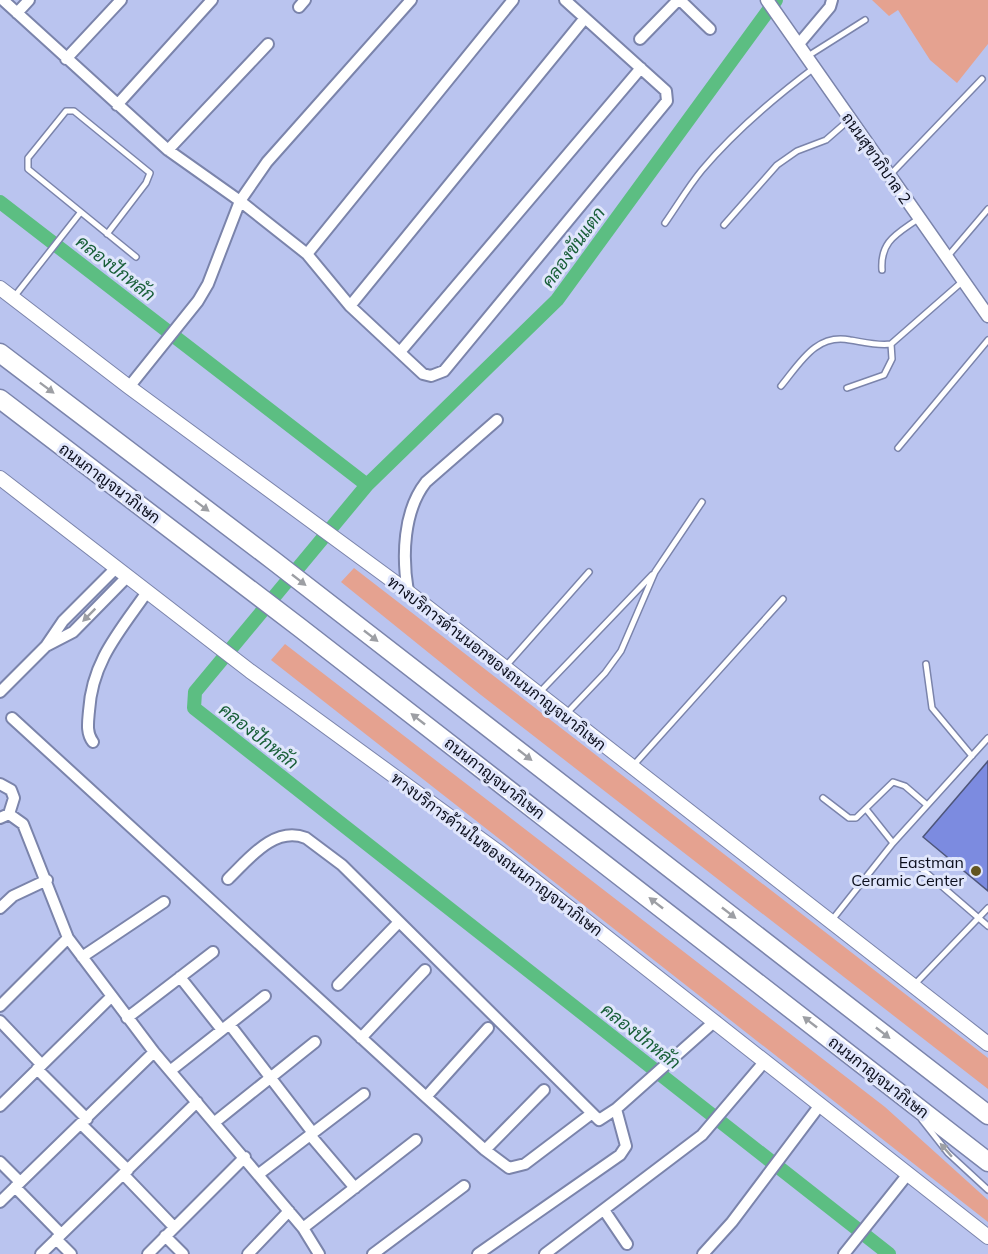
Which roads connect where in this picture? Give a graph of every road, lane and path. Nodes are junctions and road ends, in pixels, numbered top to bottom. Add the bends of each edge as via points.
1 (3, 0) edge
2 (29, 0) edge
3 (121, 0) edge
4 (212, 0) edge
5 (411, 0) edge
6 (513, 0) edge
7 (565, 0) edge
8 (679, 0) edge
9 (767, 0) edge
10 (831, 0) edge
11 (17, 13) junction
12 (585, 18) junction
13 (865, 20) dead end
14 (710, 29) dead end
15 (640, 39) dead end
16 (268, 44) dead end
17 (798, 45) junction
18 (806, 57) junction
19 (66, 59) junction
20 (641, 68) junction
21 (814, 68) junction
22 (982, 79) dead end
23 (117, 105) junction
24 (850, 119) junction
25 (168, 150) junction
26 (890, 175) junction
27 (240, 201) junction
28 (988, 209) edge
29 (80, 213) junction
30 (920, 218) junction
31 (664, 223) dead end
32 (724, 225) dead end
33 (107, 234) junction
34 (307, 254) junction
35 (136, 257) dead end
36 (947, 258) junction
37 (882, 270) dead end
38 (963, 281) junction
39 (0, 288) edge
40 (13, 298) junction
41 (350, 306) junction
42 (988, 316) edge
43 (988, 340) edge
44 (891, 344) junction
45 (0, 352) edge
46 (400, 352) junction
47 (781, 386) dead end
48 (129, 387) junction
49 (847, 388) dead end
50 (0, 399) edge
51 (497, 420) dead end
52 (898, 448) dead end
53 (0, 478) edge
54 (702, 502) dead end
55 (589, 572) dead end
56 (656, 572) junction
57 (122, 573) junction
58 (147, 592) junction
59 (408, 592) junction
60 (783, 599) dead end
61 (926, 664) dead end
62 (504, 668) junction
63 (0, 692) edge
64 (537, 695) junction
65 (564, 716) junction
66 (12, 718) dead end
67 (988, 738) edge
68 (93, 742) dead end
69 (972, 756) junction
70 (631, 768) junction
71 (0, 784) edge
72 (823, 798) dead end
73 (927, 805) junction
74 (866, 809) junction
75 (4, 816) edge
76 (893, 843) junction
77 (915, 863) dead end
78 (228, 879) dead end
79 (47, 880) junction
80 (164, 902) dead end
81 (0, 908) edge
82 (988, 908) edge
83 (979, 918) junction
84 (831, 921) junction
85 (399, 922) junction
86 (988, 926) edge
87 (68, 938) junction
88 (213, 952) dead end
89 (82, 957) junction
90 (425, 970) dead end
91 (180, 977) junction
92 (338, 985) dead end
93 (914, 986) junction
94 (265, 996) dead end
95 (111, 997) junction
96 (0, 1006) edge
97 (127, 1018) junction
98 (0, 1021) edge
99 (715, 1021) junction
100 (226, 1027) junction
101 (488, 1028) dead end
102 (361, 1038) junction
103 (315, 1042) dead end
104 (988, 1044) edge
105 (154, 1052) junction
106 (765, 1061) junction
107 (39, 1066) junction
108 (170, 1071) junction
109 (270, 1078) junction
110 (544, 1090) dead end
111 (364, 1094) dead end
112 (901, 1094) junction
113 (426, 1097) junction
114 (197, 1102) junction
115 (820, 1105) junction
116 (0, 1106) edge
117 (616, 1109) junction
118 (591, 1114) junction
119 (988, 1115) edge
120 (84, 1121) junction
121 (215, 1122) junction
122 (312, 1134) junction
123 (416, 1140) dead end
124 (485, 1150) junction
125 (245, 1157) junction
126 (0, 1162) edge
127 (988, 1162) edge
128 (126, 1173) junction
129 (259, 1174) junction
130 (908, 1174) junction
131 (17, 1185) junction
132 (464, 1186) dead end
133 (355, 1188) junction
134 (988, 1190) edge
135 (0, 1202) edge
136 (604, 1210) junction
137 (290, 1211) junction
138 (174, 1227) junction
139 (303, 1228) junction
140 (59, 1236) junction
141 (165, 1236) junction
142 (988, 1237) edge
143 (627, 1244) dead end
144 (847, 1250) edge
145 (41, 1254) edge
146 (71, 1254) edge
147 (148, 1254) edge
148 (183, 1254) edge
149 (248, 1254) edge
150 (319, 1254) edge
151 (373, 1254) edge
152 (478, 1254) edge
153 (544, 1254) edge
154 (703, 1254) edge

1 - 11 street
2 - 11 street
3 - 19 street
4 - 23 street
5 - 27 street via 267,162
6 - 34 street
7 - 12 street
8 - 14 street
8 - 15 street
9 - 17 street, ถนนสุขาภิบาล 2
10 - 17 street via 830,7
11 - 19 street
12 - 20 street
12 - 41 street
13 - 18 lane
16 - 25 street
17 - 18 street, ถนนสุขาภิบาล 2
18 - 21 street, ถนนสุขาภิบาล 2
19 - 23 street
20 - 46 street
20 - 46 street via 666,91 668,101 444,371 438,375 423,374
21 - 24 street, ถนนสุขาภิบาล 2
21 - 31 lane via 776,96 722,149
22 - 26 lane
23 - 25 street
24 - 26 street, ถนนสุขาภิบาล 2
24 - 32 lane via 826,140 797,151 777,165
25 - 27 street
26 - 30 street, ถนนสุขาภิบาล 2
27 - 34 street
27 - 48 street via 208,284 162,349
28 - 36 lane
29 - 33 lane
29 - 33 lane via 33,175 27,165 28,158 69,110 150,173
29 - 40 lane
30 - 36 street, ถนนสุขาภิบาล 2
30 - 37 lane via 886,244
33 - 35 lane
34 - 41 street
36 - 38 street, ถนนสุขาภิบาล 2
38 - 42 street, ถนนสุขาภิบาล 2
38 - 44 lane
39 - 40 main road, ทางบริการด้านนอกของถนนกาญจนาภิเษก
40 - 48 main road, ทางบริการด้านนอกของถนนกาญจนาภิเษก
41 - 46 street
43 - 52 lane
44 - 47 lane via 829,339 814,347
44 - 49 lane via 892,359 884,375
45 -> 119 highway
48 - 59 main road, ทางบริการด้านนอกของถนนกาญจนาภิเษก
112 -> 50 highway, ถนนกาญจนาภิเษก
51 - 59 street via 417,493 404,565
53 - 57 main road, ทางบริการด้านในของถนนกาญจนาภิเษก
54 - 56 lane
55 - 62 lane
56 - 64 lane
56 - 65 lane via 621,651
57 - 58 main road, ทางบริการด้านในของถนนกาญจนาภิเษก
57 - 63 street via 73,632 46,646
58 - 68 street via 100,660 88,723
58 - 99 main road, ทางบริการด้านในของถนนกาญจนาภิเษก via 501,854
59 - 62 main road, ทางบริการด้านนอกของถนนกาญจนาภิเษก
60 - 70 lane
61 - 69 lane via 932,708
62 - 64 main road, ทางบริการด้านนอกของถนนกาญจนาภิเษก
64 - 65 main road, ทางบริการด้านนอกของถนนกาญจนาภิเษก
65 - 70 main road, ทางบริการด้านนอกของถนนกาญจนาภิเษก
66 - 102 street
67 - 69 lane
69 - 73 lane
70 - 84 main road, ทางบริการด้านนอกของถนนกาญจนาภิเษก
71 - 75 street via 11,790 14,798
72 - 74 lane via 849,818 856,818
73 - 74 lane via 905,786 893,782
73 - 76 lane
74 - 76 lane
75 - 79 street via 23,824
76 - 84 lane
77 - 83 lane
78 - 85 street via 268,841 300,836 342,865
79 - 81 street via 13,896
79 - 87 street
80 - 89 street
82 - 83 lane
83 - 86 lane
83 - 93 lane
84 - 93 main road, ทางบริการด้านนอกของถนนกาญจนาภิเษก
85 - 92 street
85 - 118 street
87 - 89 street
87 - 96 street
88 - 91 street
89 - 95 street
90 - 102 street
91 - 97 street
91 - 100 street
93 - 104 main road, ทางบริการด้านนอกของถนนกาญจนาภิเษก
94 - 100 street
95 - 97 street
95 - 107 street
97 - 105 street
98 - 107 street
99 - 106 main road, ทางบริการด้านในของถนนกาญจนาภิเษก
99 - 117 street
100 - 108 street
100 - 109 street
101 - 113 street
102 - 113 street
103 - 109 street
105 - 108 street
105 - 120 street
106 - 115 main road, ทางบริการด้านในของถนนกาญจนาภิเษก
106 - 136 street via 702,1135
107 - 116 street
107 - 120 street
108 - 114 street
109 - 121 street
109 - 122 street
110 - 124 street
111 - 122 street
112 - 127 highway, ถนนกาญจนาภิเษก
134 -> 112 lane via 948,1153
113 - 124 street
114 - 121 street
114 - 128 street
115 - 130 main road, ทางบริการด้านในของถนนกาญจนาภิเษก
115 - 154 street
117 - 118 street via 602,1119
117 - 152 street via 626,1146 620,1155
118 - 124 street via 525,1164 509,1168
120 - 128 street
120 - 131 street
121 - 125 street
122 - 129 street
122 - 133 street
123 - 133 street
125 - 129 street
125 - 138 street
126 - 131 street
128 - 138 street
128 - 140 street
129 - 137 street
130 - 142 main road, ทางบริการด้านในของถนนกาญจนาภิเษก
130 - 144 street
131 - 135 street
131 - 140 street
132 - 151 street
133 - 139 street
136 - 143 street
136 - 153 street
137 - 139 street
137 - 149 street
138 - 141 street
139 - 150 street
140 - 145 street
140 - 146 street
141 - 147 street
141 - 148 street

